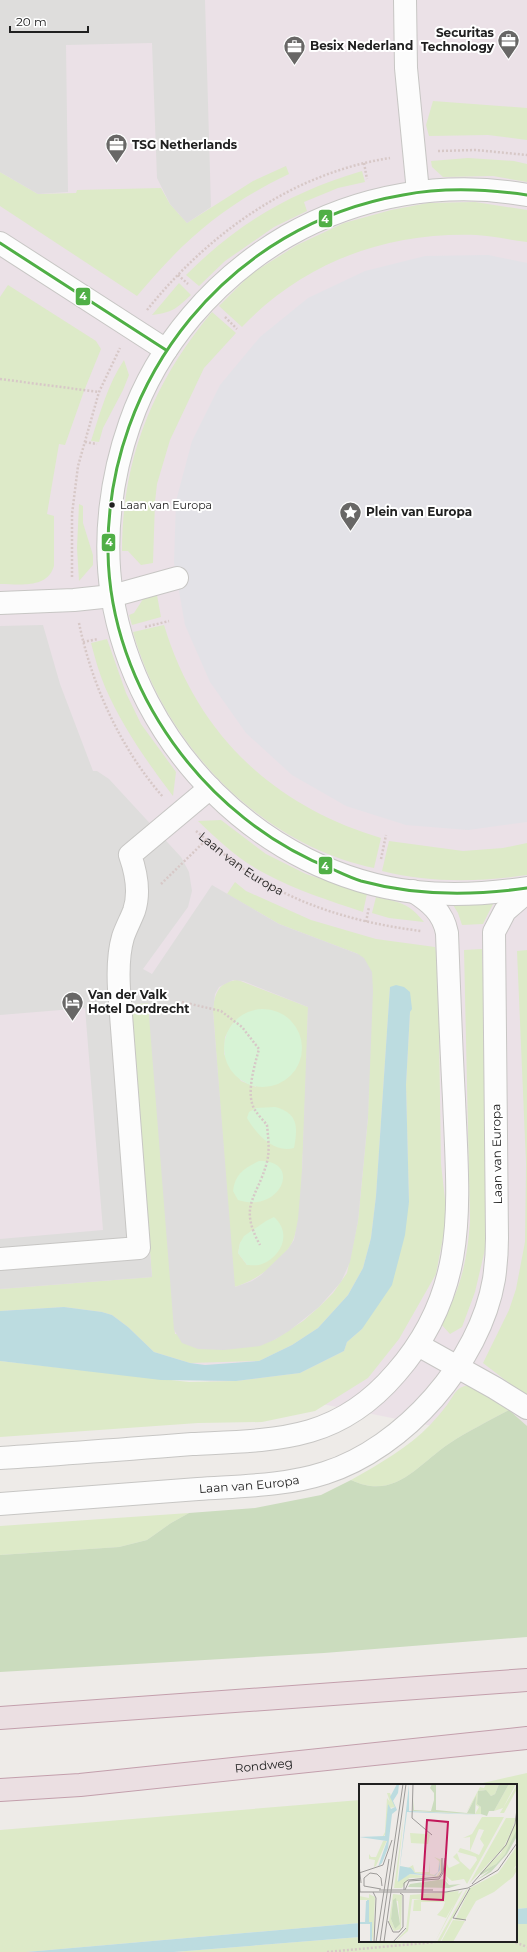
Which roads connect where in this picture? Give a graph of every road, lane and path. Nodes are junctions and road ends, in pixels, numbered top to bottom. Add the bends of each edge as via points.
1 (405, 0) edge
2 (364, 163) dead end
3 (369, 186) dead end
4 (418, 192) junction
5 (527, 196) edge
6 (0, 242) edge
7 (229, 320) dead end
8 (132, 329) junction
9 (237, 329) dead end
10 (166, 350) junction
11 (0, 379) edge
12 (99, 392) junction
13 (85, 442) junction
14 (97, 444) dead end
15 (177, 578) dead end
16 (112, 596) junction
17 (74, 600) junction
18 (0, 603) edge
19 (210, 788) junction
20 (179, 814) junction
21 (206, 840) junction
22 (527, 888) edge
23 (413, 891) junction
24 (527, 892) edge
25 (134, 909) junction
26 (447, 933) junction
27 (182, 1002) dead end
28 (260, 1246) dead end
29 (0, 1259) edge
30 (418, 1345) junction
31 (457, 1367) junction
32 (527, 1408) edge
33 (0, 1458) edge
34 (0, 1504) edge
35 (527, 1680) edge
36 (0, 1718) edge
37 (527, 1738) edge
38 (0, 1790) edge
39 (435, 1942) edge
40 (514, 1942) edge
41 (527, 1947) edge
42 (327, 1952) edge

1 - 4 street via 407,84
2 - 3 path
4 - 5 street via 492,190
4 - 10 street via 350,208 318,220 275,243 225,281 186,322
6 - 8 street
7 - 9 path
8 - 10 street
8 - 12 path, Laan van Europa
10 - 16 street via 135,408 116,470 109,540
11 - 12 path
12 - 13 path, Laan van Europa
13 - 14 path
13 - 17 path, Laan van Europa via 78,466 72,514 71,564
15 - 16 street
16 - 17 street
16 - 19 street via 124,645 149,708 173,745
17 - 18 street
17 - 20 path, Laan van Europa via 83,642 106,706 128,749 156,788
19 - 20 street
19 - 23 street via 243,818 306,859 355,877
20 - 21 path, Laan van Europa
20 - 25 street via 130,855 136,883
21 - 25 path
21 - 26 path, Laan van Europa via 224,856 264,882 308,903 366,922 423,932
22 - 23 street via 484,894
23 - 26 street via 435,907
24 - 31 street, Laan van Europa via 505,911 494,932 496,1259 494,1280 480,1324
25 - 29 street via 124,936 118,969 139,1248
26 - 30 street via 457,1189 456,1227 450,1267 439,1307
27 - 28 path via 228,1015 259,1048 252,1076 252,1095 254,1109 267,1125 267,1161 251,1203 249,1221
30 - 31 street
30 - 33 street via 390,1380 372,1397 352,1412 308,1431 245,1440
31 - 32 street
31 - 34 street, Laan van Europa via 432,1399 400,1431 366,1456 324,1474 305,1479 252,1485
35 - 36 highway
37 - 38 highway, Rondweg
39 - 42 path
40 - 41 path

